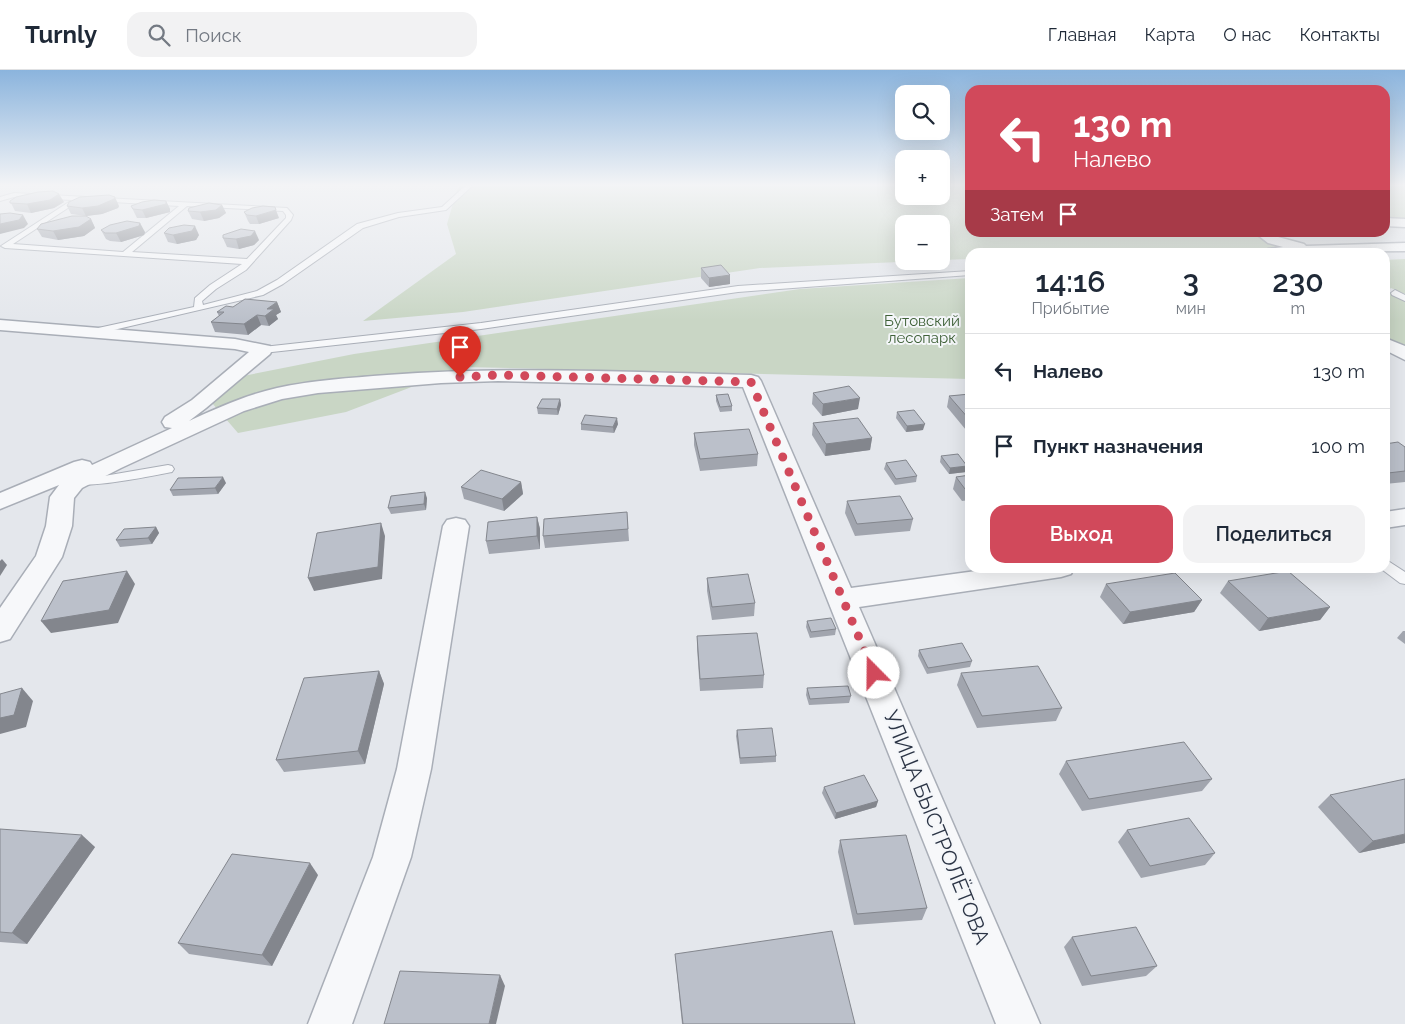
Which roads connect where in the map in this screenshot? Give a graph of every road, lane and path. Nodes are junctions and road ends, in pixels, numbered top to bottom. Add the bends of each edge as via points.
1 (27, 231) edge
2 (153, 231) edge
3 (278, 231) edge
4 (354, 231) edge
5 (1270, 237) edge
6 (2, 246) edge
7 (1405, 247) edge
8 (1307, 248) edge
9 (1375, 248) edge
10 (125, 254) junction
11 (249, 262) junction
12 (965, 273) edge
13 (1395, 293) dead end
14 (1405, 298) edge
15 (199, 308) junction
16 (0, 325) edge
17 (92, 332) junction
18 (1390, 346) edge
19 (263, 350) junction
20 (1405, 354) edge
21 (168, 469) dead end
22 (74, 483) junction
23 (0, 502) edge
24 (1405, 517) edge
25 (1390, 519) edge
26 (456, 526) dead end
27 (1390, 568) edge
28 (1026, 573) edge
29 (1405, 579) edge
30 (843, 599) junction
31 (0, 631) edge
32 (330, 1024) edge
33 (1018, 1024) edge

1 - 6 lane
2 - 10 lane
3 - 11 lane
4 - 15 lane via 260,293
5 - 8 street
6 - 10 lane
7 - 9 street
10 - 11 lane
11 - 15 lane via 198,300
12 - 19 lane via 738,289 481,326
13 - 14 lane
15 - 17 lane
16 - 17 street
17 - 19 street via 235,344
18 - 20 street
19 - 23 street via 170,424 114,453
21 - 22 lane
22 - 30 street, УЛИЦА БЫСТРОЛЁТОВА via 237,407 278,394 318,387 498,375 751,382
22 - 31 street via 62,497 59,526 48,556
24 - 25 street
26 - 32 street via 414,770 392,857
27 - 29 lane
28 - 30 street
30 - 33 street, УЛИЦА БЫСТРОЛЁТОВА

